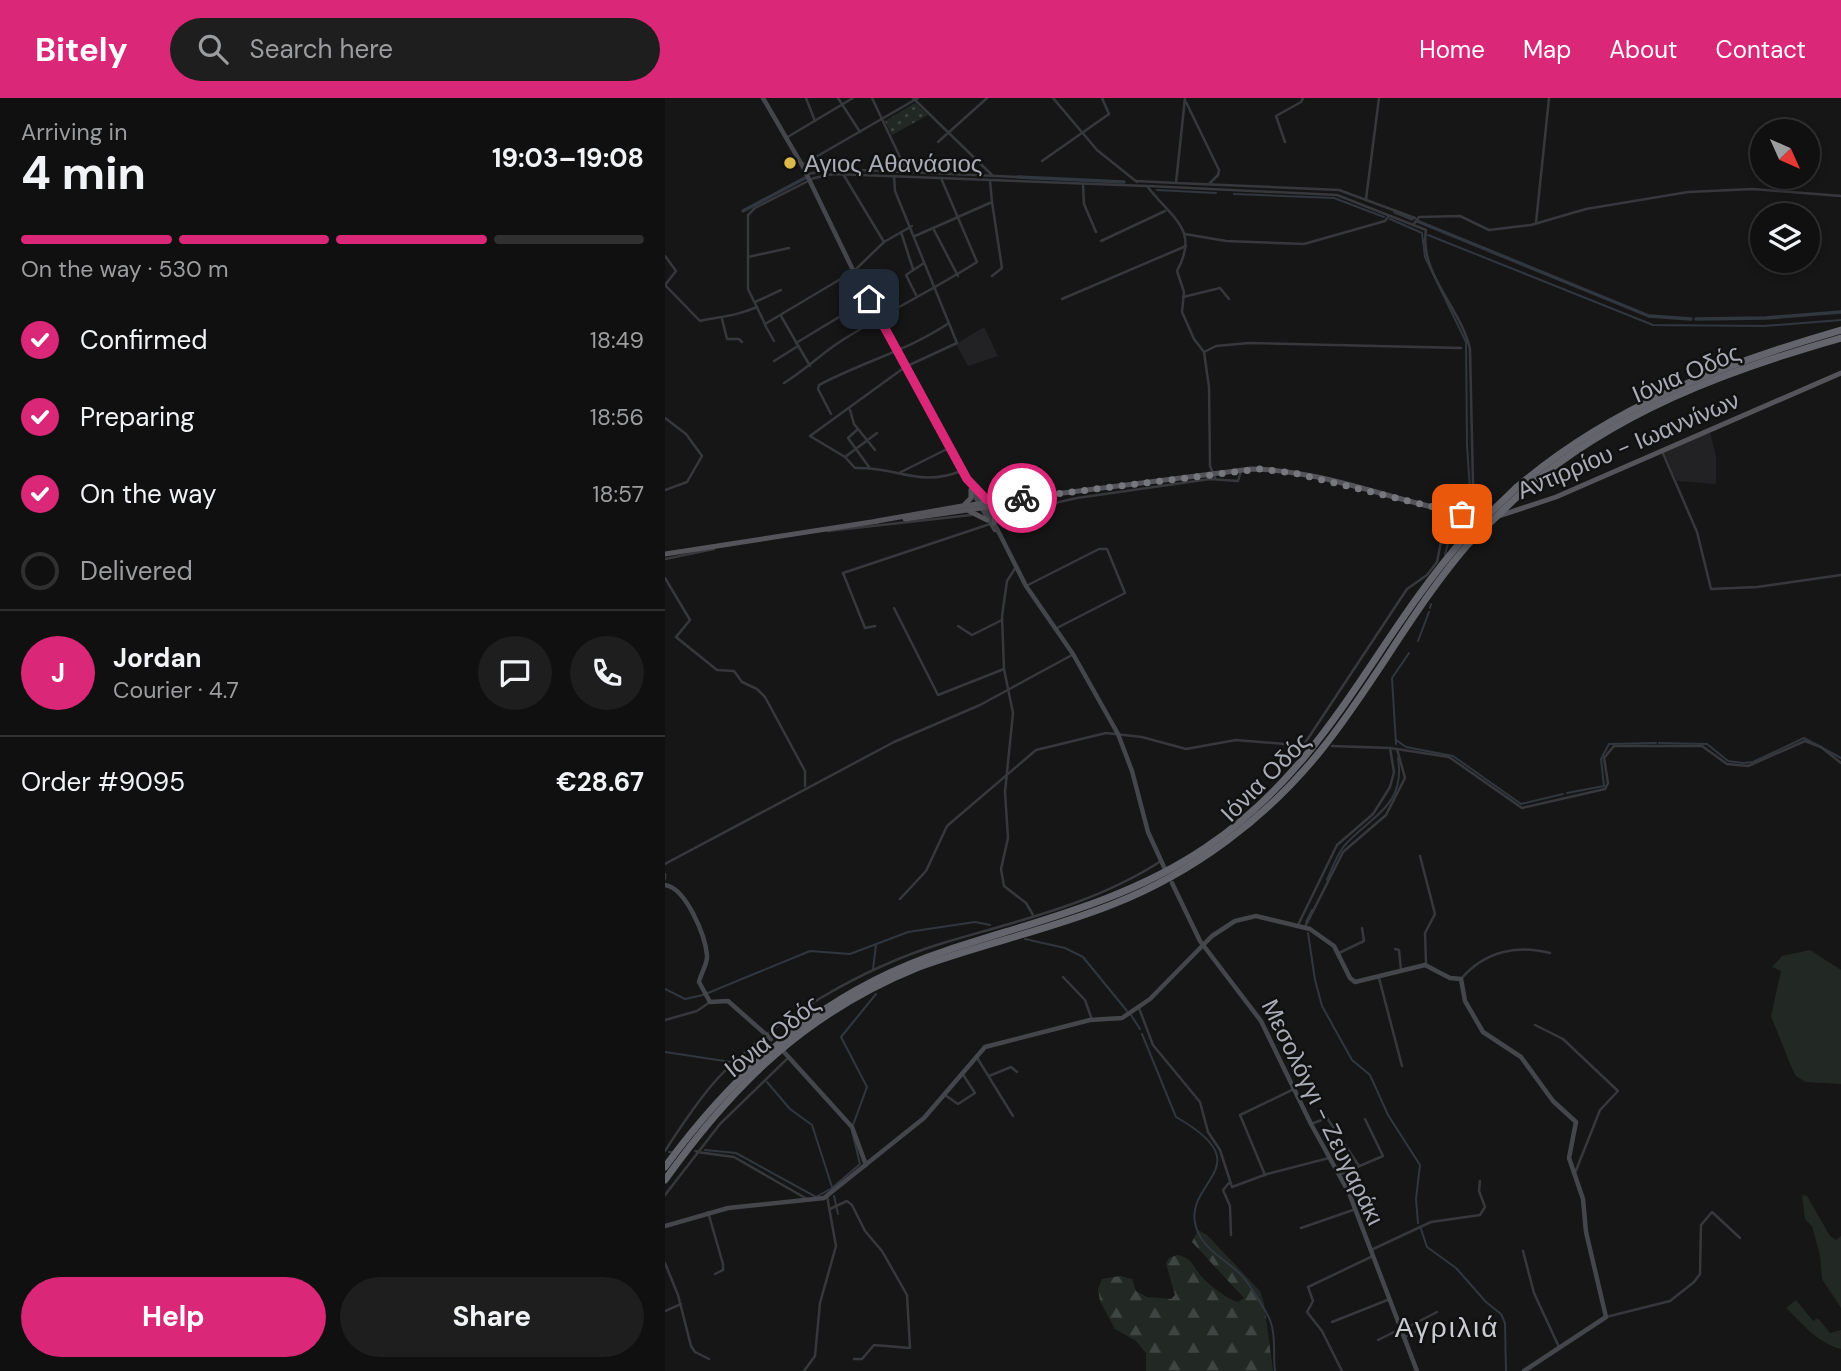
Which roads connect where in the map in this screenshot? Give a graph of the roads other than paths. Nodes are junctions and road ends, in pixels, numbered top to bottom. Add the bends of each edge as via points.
1 (763, 98) edge
2 (806, 98) edge
3 (838, 98) edge
4 (853, 98) edge
5 (872, 98) edge
6 (975, 98) edge
7 (987, 98) edge
8 (1053, 98) edge
9 (1102, 98) edge
10 (1303, 98) edge
11 (1380, 98) edge
12 (1549, 98) edge
13 (916, 99) edge
14 (1185, 99) edge
15 (842, 104) junction
16 (980, 104) junction
17 (883, 120) junction
18 (815, 121) junction
19 (860, 132) junction
20 (949, 132) junction
21 (1082, 134) junction
22 (786, 138) junction
23 (938, 142) dead end
24 (1285, 142) dead end
25 (1042, 161) dead end
26 (802, 165) junction
27 (907, 172) junction
28 (843, 174) junction
29 (894, 176) junction
30 (993, 176) junction
31 (1019, 177) dead end
32 (808, 178) junction
33 (941, 178) junction
34 (990, 180) junction
35 (1136, 181) junction
36 (1176, 183) junction
37 (1083, 184) junction
38 (1209, 184) junction
39 (1139, 186) junction
40 (1147, 186) junction
41 (1841, 196) edge
42 (1366, 199) junction
43 (992, 202) junction
44 (1166, 210) junction
45 (1389, 215) junction
46 (957, 219) junction
47 (1416, 219) junction
48 (1536, 223) junction
49 (1413, 225) junction
50 (912, 226) junction
51 (934, 230) junction
52 (900, 232) junction
53 (1096, 233) dead end
54 (1185, 234) junction
55 (915, 236) junction
56 (1101, 241) dead end
57 (884, 242) junction
58 (1186, 246) junction
59 (789, 248) dead end
60 (665, 256) edge
61 (748, 257) junction
62 (924, 263) junction
63 (913, 269) junction
64 (854, 271) junction
65 (958, 276) junction
66 (992, 276) dead end
67 (665, 285) edge
68 (882, 288) dead end
69 (933, 288) junction
70 (781, 290) dead end
71 (916, 295) junction
72 (1183, 297) junction
73 (869, 299) junction
74 (1062, 299) dead end
75 (1229, 299) dead end
76 (755, 302) junction
77 (757, 307) junction
78 (892, 310) junction
79 (781, 316) junction
80 (879, 318) junction
81 (722, 320) junction
82 (949, 323) junction
83 (765, 324) junction
84 (1841, 330) edge
85 (1841, 338) edge
86 (774, 341) dead end
87 (742, 342) dead end
88 (797, 344) junction
89 (1461, 348) dead end
90 (896, 351) junction
91 (1204, 352) junction
92 (774, 361) dead end
93 (810, 366) junction
94 (905, 367) junction
95 (1841, 373) edge
96 (784, 383) dead end
97 (849, 408) junction
98 (831, 414) dead end
99 (665, 418) edge
100 (858, 429) junction
101 (877, 433) dead end
102 (867, 440) junction
103 (949, 448) junction
104 (856, 449) junction
105 (876, 450) dead end
106 (1662, 451) junction
107 (845, 457) junction
108 (869, 467) junction
109 (1242, 470) junction
110 (961, 471) junction
111 (897, 474) junction
112 (1213, 475) junction
113 (665, 490) edge
114 (1518, 490) junction
115 (974, 491) junction
116 (1002, 503) junction
117 (982, 505) junction
118 (960, 508) junction
119 (1447, 510) junction
120 (1462, 514) junction
121 (981, 515) junction
122 (991, 521) junction
123 (816, 530) junction
124 (1468, 540) junction
125 (665, 556) edge
126 (1016, 567) junction
127 (1841, 575) edge
128 (665, 578) edge
129 (1026, 586) junction
130 (894, 608) dead end
131 (1002, 620) junction
132 (875, 626) dead end
133 (958, 626) dead end
134 (1055, 629) junction
135 (1073, 654) junction
136 (1004, 669) junction
137 (1008, 689) junction
138 (1118, 734) junction
139 (1303, 746) junction
140 (1309, 746) dead end
141 (1332, 746) dead end
142 (1390, 748) junction
143 (1397, 749) junction
144 (1841, 762) edge
145 (1006, 773) junction
146 (804, 788) junction
147 (1420, 856) dead end
148 (1161, 861) junction
149 (665, 864) edge
150 (1164, 867) dead end
151 (665, 874) edge
152 (665, 879) edge
153 (1172, 883) dead end
154 (665, 885) edge
155 (900, 899) dead end
156 (1034, 916) junction
157 (1298, 925) junction
158 (1305, 927) junction
159 (1362, 928) dead end
160 (1203, 945) junction
161 (1395, 949) dead end
162 (1339, 953) junction
163 (1549, 953) dead end
164 (1426, 965) junction
165 (1401, 970) junction
166 (1378, 974) junction
167 (1063, 978) dead end
168 (1461, 979) junction
169 (710, 1002) junction
170 (1138, 1008) junction
171 (665, 1020) edge
172 (1092, 1020) junction
173 (1535, 1025) dead end
174 (765, 1034) junction
175 (771, 1039) dead end
176 (784, 1052) dead end
177 (976, 1056) junction
178 (789, 1057) junction
179 (1402, 1066) dead end
180 (1017, 1072) dead end
181 (962, 1073) junction
182 (988, 1076) junction
183 (1294, 1089) junction
184 (945, 1095) junction
185 (1013, 1116) dead end
186 (1366, 1119) dead end
187 (1311, 1124) junction
188 (665, 1151) edge
189 (697, 1152) junction
190 (1329, 1158) junction
191 (866, 1166) junction
192 (1359, 1166) junction
193 (665, 1167) edge
194 (1575, 1173) junction
195 (1265, 1175) junction
196 (1339, 1175) junction
197 (665, 1180) edge
198 (1480, 1181) dead end
199 (1229, 1183) junction
200 (665, 1195) edge
201 (827, 1196) junction
202 (810, 1201) junction
203 (830, 1209) junction
204 (1356, 1209) junction
205 (708, 1212) junction
206 (665, 1226) edge
207 (1301, 1228) dead end
208 (1231, 1235) dead end
209 (1740, 1238) dead end
210 (1523, 1251) dead end
211 (1372, 1253) junction
212 (665, 1263) edge
213 (715, 1274) dead end
214 (1390, 1299) junction
215 (681, 1304) junction
216 (665, 1311) edge
217 (1437, 1312) dead end
218 (1606, 1317) junction
219 (1436, 1321) dead end
220 (1332, 1322) dead end
221 (1401, 1330) junction
222 (1404, 1338) junction
223 (1378, 1340) dead end
224 (1559, 1347) junction
225 (709, 1359) dead end
226 (854, 1359) dead end
227 (804, 1371) edge
228 (1342, 1371) edge
229 (1417, 1371) edge
230 (1524, 1371) edge

1 - 22 main road
2 - 18 street
3 - 15 street
4 - 15 street
5 - 17 street
6 - 16 street
7 - 16 street
8 - 21 street
9 - 21 street via 1109,113
10 - 24 street via 1276,116
11 - 42 street
12 - 48 street
13 - 17 street
13 - 20 street
14 - 36 street
14 - 38 street via 1219,172
15 - 18 street
15 - 19 street
16 - 20 street
17 - 19 street
17 - 27 street
18 - 22 street
19 - 26 street
20 - 23 street
20 - 30 street
21 - 25 street
21 - 35 street
22 - 26 main road
26 - 32 main road
27 - 30 street
27 - 32 street via 834,169
28 - 29 street
28 - 32 street
28 - 57 street
29 - 33 street
29 - 50 street via 895,191
30 - 31 street
32 - 61 street via 750,212
32 - 64 main road
33 - 34 street
33 - 46 street
34 - 37 street
34 - 43 street
35 - 36 street
35 - 39 street
36 - 38 street
37 - 39 street
37 - 53 street via 1084,204
38 - 42 street via 1339,190
39 - 40 street
40 - 44 street
40 - 45 street via 1331,194
41 - 48 street via 1753,189 1688,192 1586,209
42 - 47 street
43 - 46 street
43 - 66 street via 1002,268
44 - 54 street
44 - 56 street
45 - 49 street
45 - 54 street via 1385,221 1306,244 1224,241
46 - 51 street
46 - 65 street via 978,259
47 - 48 street via 1457,216 1473,220 1485,230
47 - 49 street
49 - 120 street via 1426,230 1429,263 1470,349 1473,485
50 - 52 street
50 - 55 street
51 - 55 street
51 - 65 street
52 - 57 street
52 - 63 street
54 - 58 street
55 - 62 street
57 - 64 street
58 - 72 street via 1186,260 1177,271
58 - 74 street
59 - 61 street
60 - 67 street via 676,271
61 - 76 street via 748,289
62 - 63 street
62 - 69 street
63 - 71 street via 906,276
64 - 73 main road
64 - 79 street
65 - 69 street
67 - 81 street via 699,320 716,316
68 - 78 street
69 - 71 street
69 - 82 street
70 - 76 street
71 - 78 street
72 - 75 street via 1220,288
72 - 91 street via 1183,315
73 - 80 main road
73 - 88 street
76 - 77 street
77 - 81 street
77 - 83 street
78 - 80 street
79 - 83 street
79 - 88 street
80 - 90 main road
80 - 93 street
81 - 87 street via 727,339
82 - 90 street
82 - 94 street via 957,343
83 - 86 street
84 - 114 highway, Ιόνια Οδός via 1686,383 1620,414 1572,444
85 - 114 highway, Ιόνια Οδός via 1684,390 1597,437
88 - 92 street
88 - 93 street
89 - 91 street via 1249,343 1216,346
90 - 94 main road
90 - 98 street via 818,386
91 - 112 street
93 - 96 street
94 - 97 street
94 - 103 main road
95 - 106 main road, Αντιρρίου - Ιωαννίνων
97 - 100 street
97 - 107 street via 810,436
99 - 113 street via 686,434 702,456 687,482
100 - 102 street
100 - 104 street via 848,438
101 - 102 street
102 - 104 street
102 - 105 street
103 - 110 main road
103 - 111 street
104 - 107 street
104 - 108 street
106 - 120 main road, Αντιρρίου - Ιωαννίνων via 1523,510 1493,517
106 - 127 street via 1697,532 1711,589
107 - 108 street via 854,468
108 - 111 street
109 - 112 main road, Αντιρρίου - Ιωαννίνων
109 - 112 street via 1238,481
109 - 119 main road, Αντιρρίου - Ιωαννίνων via 1290,472
110 - 111 street via 931,480
110 - 115 main road
112 - 116 main road, Αντιρρίου - Ιωαννίνων
112 - 122 street via 1067,500
114 - 124 highway, Ιόνια Οδός, bridge
115 - 116 main road
115 - 117 main road
115 - 118 main road
116 - 117 main road, Αντιρρίου - Ιωαννίνων
116 - 122 main road
117 - 118 main road, Αντιρρίου - Ιωαννίνων
117 - 122 main road
118 - 121 main road
118 - 123 main road, Αντιρρίου - Ιωαννίνων
119 - 120 main road, Αντιρρίου - Ιωαννίνων
119 - 139 street via 1437,562 1407,589
121 - 122 main road
121 - 123 street
122 - 126 main road
122 - 132 street via 843,573 865,628
123 - 125 main road, Αντιρρίου - Ιωαννίνων
124 - 193 highway, Ιόνια Οδός via 1408,611 1318,743 1273,793 1233,828 1177,866 1104,902 945,951 848,993 755,1062 710,1108
124 - 197 highway, Ιόνια Οδός via 1321,750 1293,783 1243,828 1130,898 919,967 837,1007 787,1042 742,1083
126 - 129 main road
126 - 131 street via 1007,581
128 - 146 street via 690,620 675,637 717,670 734,671 763,695 805,771
129 - 134 main road
129 - 134 street via 1100,548 1107,549 1125,593
130 - 136 street via 939,695
131 - 133 street via 971,635
131 - 136 street
134 - 135 main road
135 - 137 street
135 - 138 main road
136 - 137 street
137 - 145 street via 1013,713
137 - 146 street
138 - 139 street via 1186,749 1236,740
138 - 145 street via 1036,750
138 - 148 main road
139 - 140 street
141 - 142 street
142 - 143 street
142 - 157 street via 1394,772 1390,787 1373,814 1337,845
143 - 144 street via 1454,759 1522,808 1605,789 1604,758 1614,746 1702,746 1727,764 1748,766 1805,741
143 - 158 street via 1405,778 1391,806 1343,852
145 - 155 street via 947,826 926,871
145 - 156 street via 1009,834 1002,884 1026,902
146 - 149 street
147 - 164 street via 1436,914 1425,933
148 - 150 main road
148 - 156 street via 1112,888
151 - 152 street
153 - 160 main road, Μεσολόγγι - Ζευγαράκι
154 - 169 main road via 685,898 703,942 707,958 699,982
156 - 174 street via 884,966
157 - 158 main road
157 - 160 main road via 1247,917 1226,925
158 - 162 main road via 1328,940
159 - 162 street via 1364,942
160 - 170 main road
160 - 183 main road, Μεσολόγγι - Ζευγαράκι via 1253,1007
161 - 165 street via 1399,950
162 - 166 main road via 1351,981
163 - 168 street via 1530,948 1498,953 1480,961
164 - 165 main road
164 - 168 main road
165 - 166 main road
166 - 179 street
167 - 172 street via 1085,1000
168 - 194 main road via 1465,1001 1483,1032 1521,1057 1553,1101 1576,1122 1569,1155
169 - 171 street via 697,1011
169 - 174 main road via 728,1001
170 - 172 main road via 1122,1018
170 - 199 street via 1157,1051 1200,1102 1208,1132 1226,1163
172 - 177 main road via 996,1043
173 - 194 street via 1569,1044 1618,1093 1600,1110
174 - 175 main road
174 - 188 street via 717,1079
176 - 178 main road
177 - 181 main road
177 - 182 street
178 - 189 street
178 - 191 main road via 852,1127
180 - 182 street via 1011,1067
181 - 184 main road
181 - 184 street via 975,1093 958,1104
182 - 185 street
183 - 187 main road, Μεσολόγγι - Ζευγαράκι
183 - 195 street via 1240,1115
184 - 191 main road
186 - 192 street via 1383,1156
187 - 190 main road, Μεσολόγγι - Ζευγαράκι
187 - 192 street via 1327,1118
189 - 200 street
189 - 202 street via 734,1157
190 - 195 street
190 - 196 main road, Μεσολόγγι - Ζευγαράκι
191 - 201 main road
192 - 196 street
194 - 218 main road
195 - 199 street via 1235,1188
196 - 204 main road, Μεσολόγγι - Ζευγαράκι
198 - 211 street via 1485,1207 1480,1216 1431,1222
199 - 208 street via 1223,1189 1230,1206
201 - 202 main road
201 - 203 street
202 - 205 main road
203 - 226 street via 847,1201 852,1205 909,1300 910,1348 874,1345 862,1359
203 - 227 street via 837,1247 820,1303 815,1356
204 - 207 street
204 - 211 main road, Μεσολόγγι - Ζευγαράκι
205 - 206 main road
205 - 213 street via 724,1267
209 - 218 street via 1711,1213 1701,1228 1700,1274 1689,1287 1667,1303
210 - 224 street via 1533,1293
211 - 214 main road, Μεσολόγγι - Ζευγαράκι
211 - 228 street via 1308,1287 1313,1301 1307,1312
212 - 215 street
214 - 220 street
214 - 221 main road, Μεσολόγγι - Ζευγαράκι
215 - 216 street
215 - 225 street via 691,1346
217 - 221 street
218 - 224 main road
219 - 222 street
221 - 222 main road, Μεσολόγγι - Ζευγαράκι
221 - 223 street
222 - 229 main road, Μεσολόγγι - Ζευγαράκι
224 - 230 main road

